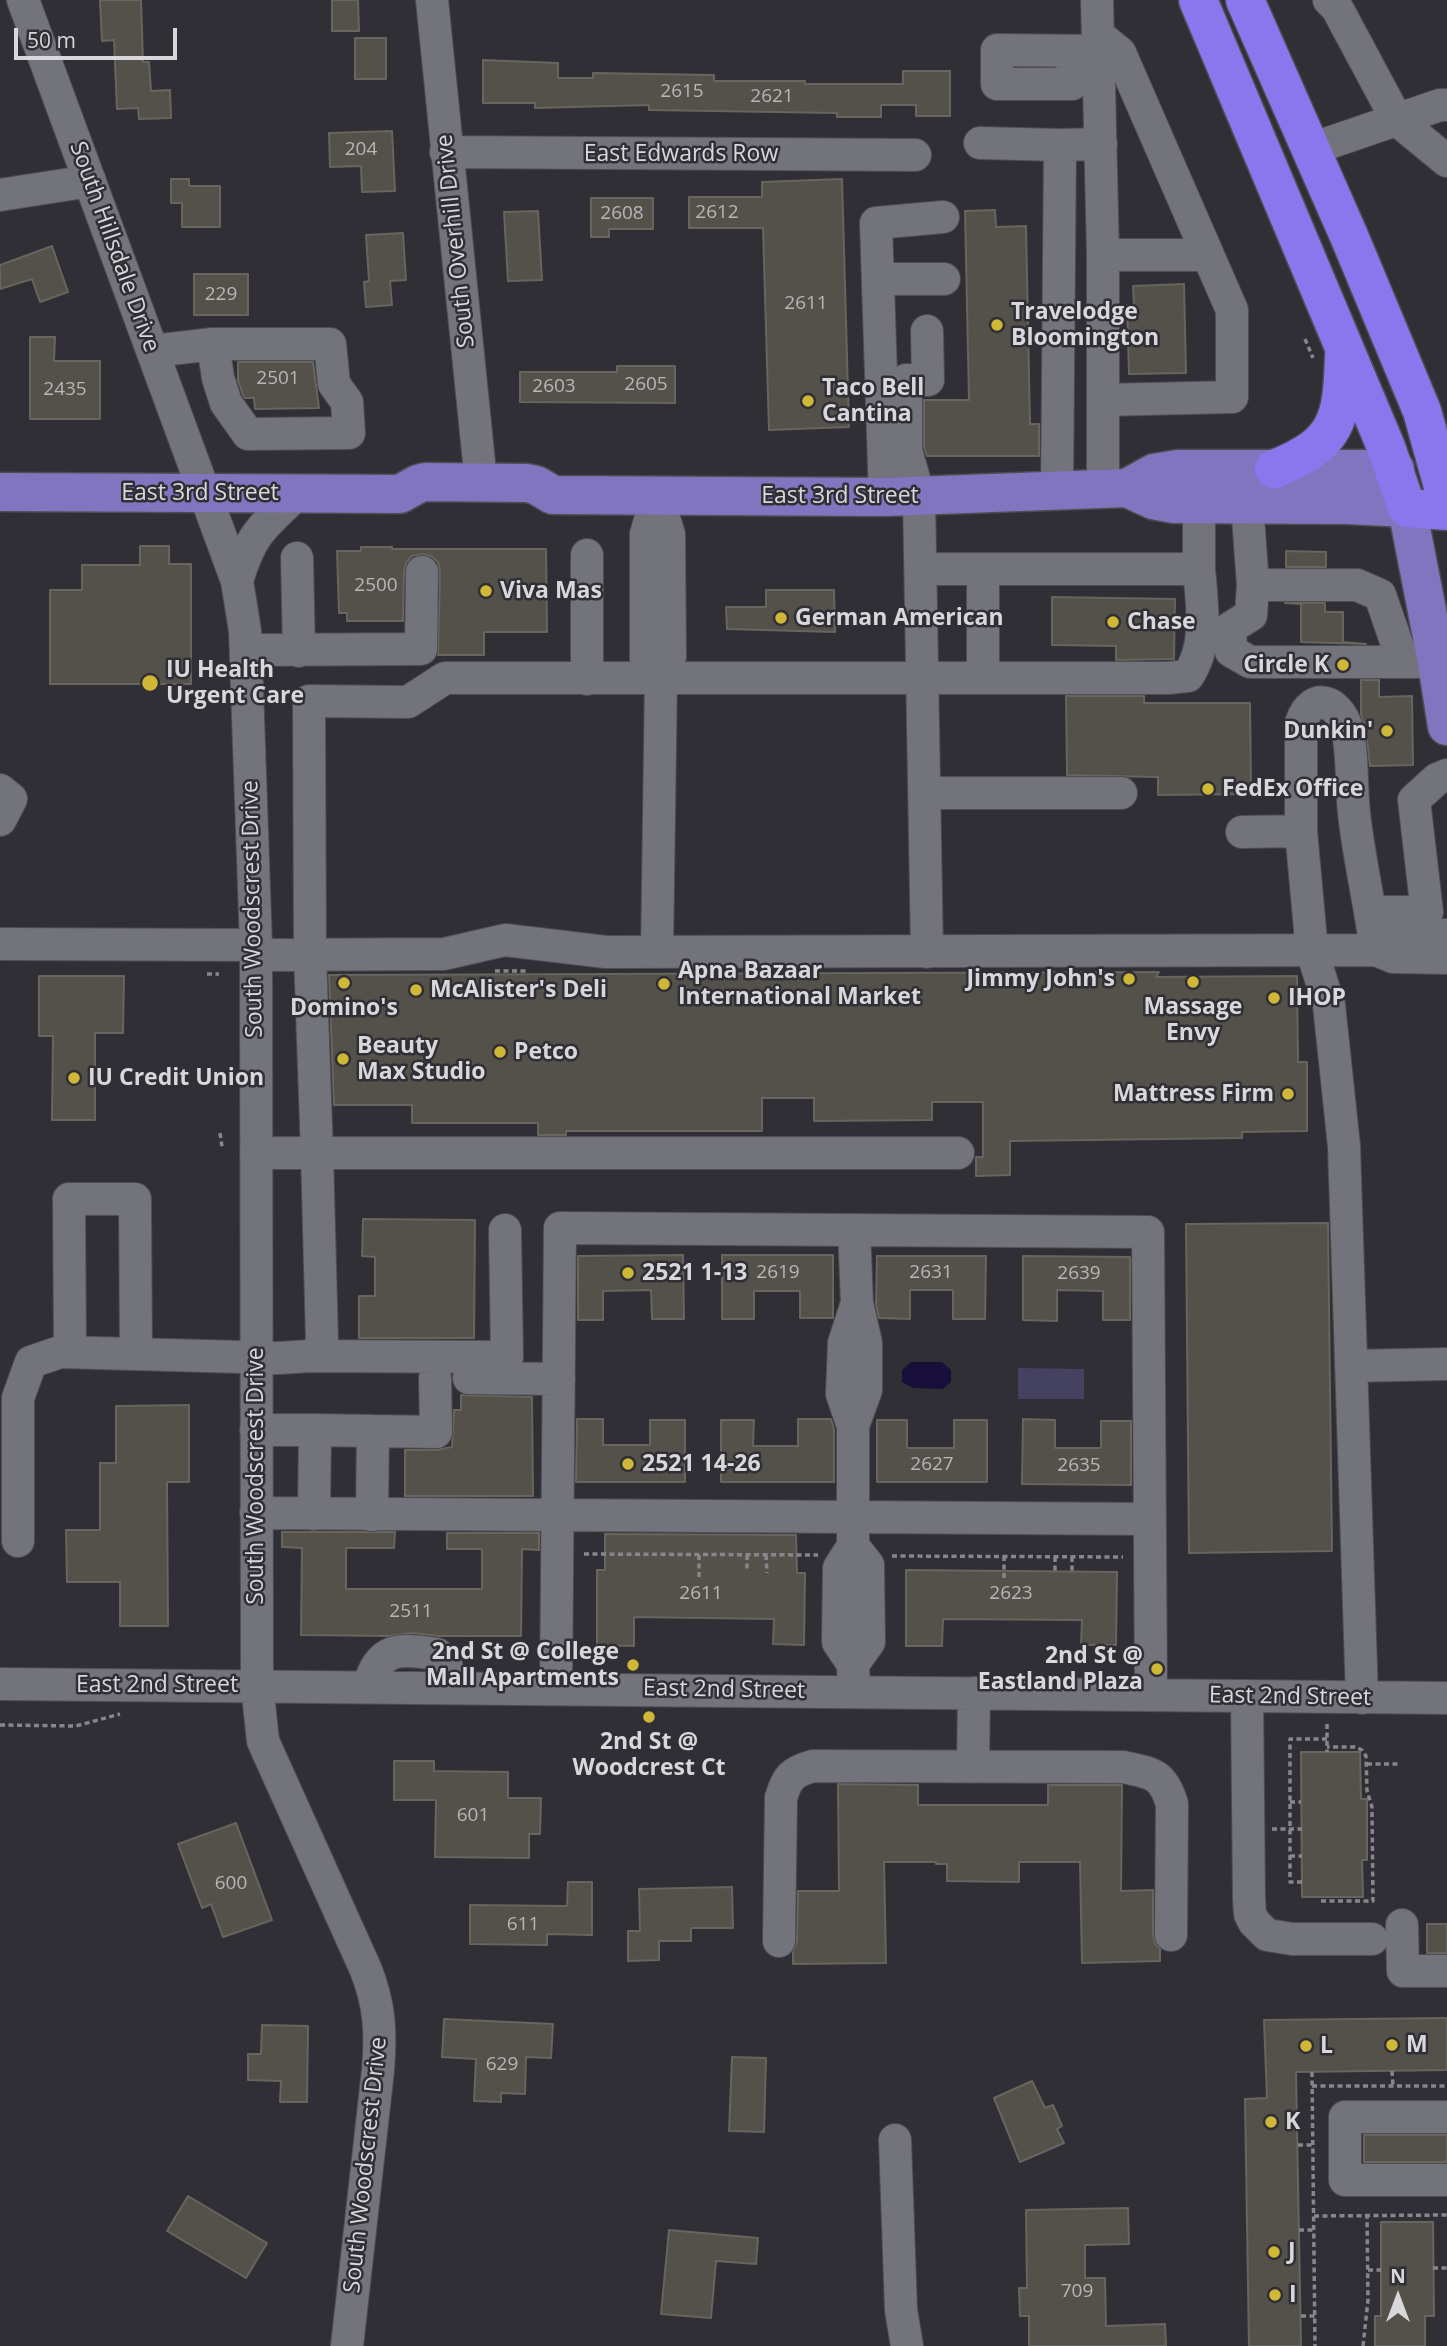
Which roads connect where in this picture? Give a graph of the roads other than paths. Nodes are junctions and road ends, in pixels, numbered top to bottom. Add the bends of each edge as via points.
1 (23, 0) edge
2 (432, 0) edge
3 (1097, 0) edge
4 (1198, 0) edge
5 (1245, 0) edge
6 (1333, 4) edge
7 (1090, 46) junction
8 (1447, 105) edge
9 (1397, 120) junction
10 (980, 144) dead end
11 (1101, 144) junction
12 (1060, 145) junction
13 (1311, 149) junction
14 (446, 152) junction
15 (915, 155) dead end
16 (1447, 161) edge
17 (90, 181) junction
18 (0, 195) edge
19 (943, 217) dead end
20 (1103, 255) junction
21 (1208, 255) junction
22 (878, 279) junction
23 (944, 279) dead end
24 (927, 331) dead end
25 (214, 344) junction
26 (1344, 347) junction
27 (153, 351) junction
28 (221, 388) junction
29 (1103, 400) junction
30 (173, 405) junction
31 (1274, 469) junction
32 (1395, 469) junction
33 (1445, 480) edge
34 (481, 482) junction
35 (1115, 489) junction
36 (1057, 491) junction
37 (0, 492) edge
38 (206, 493) junction
39 (298, 493) junction
40 (400, 494) junction
41 (553, 495) junction
42 (657, 496) junction
43 (902, 496) junction
44 (1199, 504) junction
45 (1247, 504) junction
46 (1407, 508) junction
47 (1447, 511) edge
48 (587, 555) dead end
49 (297, 558) dead end
50 (921, 569) junction
51 (982, 569) junction
52 (1199, 569) junction
53 (422, 572) dead end
54 (237, 581) junction
55 (1253, 585) junction
56 (246, 650) junction
57 (299, 651) junction
58 (1427, 662) junction
59 (661, 677) junction
60 (922, 678) junction
61 (983, 678) junction
62 (587, 679) junction
63 (1447, 726) edge
64 (1447, 775) edge
65 (1352, 788) junction
66 (0, 790) edge
67 (925, 793) junction
68 (1121, 793) dead end
69 (1303, 795) junction
70 (0, 820) edge
71 (1301, 831) junction
72 (1242, 832) dead end
73 (1370, 912) junction
74 (1447, 935) edge
75 (0, 944) edge
76 (256, 950) junction
77 (1376, 950) junction
78 (1312, 951) junction
79 (927, 952) junction
80 (657, 953) junction
81 (310, 955) junction
82 (1447, 958) edge
83 (256, 1153) junction
84 (317, 1153) junction
85 (958, 1153) dead end
86 (505, 1230) dead end
87 (854, 1230) junction
88 (70, 1352) junction
89 (136, 1354) junction
90 (311, 1356) junction
91 (1447, 1364) edge
92 (1351, 1366) junction
93 (256, 1367) junction
94 (435, 1378) junction
95 (559, 1379) junction
96 (256, 1430) junction
97 (315, 1430) junction
98 (373, 1431) junction
99 (256, 1513) junction
100 (314, 1514) junction
101 (372, 1514) junction
102 (558, 1516) junction
103 (1150, 1519) junction
104 (845, 1540) junction
105 (18, 1541) dead end
106 (853, 1678) junction
107 (0, 1684) edge
108 (257, 1685) junction
109 (556, 1689) junction
110 (974, 1693) junction
111 (1151, 1695) junction
112 (1247, 1696) junction
113 (1362, 1698) junction
114 (1447, 1698) edge
115 (973, 1767) junction
116 (1402, 1925) dead end
117 (1171, 1935) dead end
118 (1372, 1939) dead end
119 (779, 1941) dead end
120 (1447, 1971) edge
121 (1447, 2117) edge
122 (895, 2140) dead end
123 (1447, 2180) edge
124 (347, 2346) edge
125 (907, 2346) edge

1 - 17 street, South Hillsdale Drive
2 - 14 street, South Overhill Drive
3 - 7 street
4 - 26 highway
5 - 13 highway
6 - 9 street
7 - 11 street
7 - 21 street via 1120,53
8 - 9 street
9 - 13 street
9 - 16 street
10 - 12 street
11 - 12 street
11 - 20 street
12 - 36 street
13 - 33 highway via 1422,411
14 - 15 street, East Edwards Row
14 - 34 street, South Overhill Drive
17 - 18 street
17 - 27 street, South Hillsdale Drive
19 - 22 street via 876,223
20 - 21 street
20 - 29 street
21 - 29 street via 1232,310 1232,397
22 - 23 street
22 - 43 street
24 - 43 street via 928,380 906,380
25 - 27 street
25 - 28 street
25 - 28 street via 330,344 334,384 347,402 349,433 248,434
26 - 31 highway via 1340,407 1334,426 1307,452
26 - 32 highway
27 - 30 street, South Hillsdale Drive
28 - 30 street
29 - 35 street
30 - 38 street, South Hillsdale Drive
31 - 32 main road, East 3rd Street
31 - 35 main road, East 3rd Street via 1165,470
32 - 33 highway, East 3rd Street
32 - 46 highway
34 - 40 main road, East 3rd Street via 425,482
34 - 41 main road, East 3rd Street via 530,483
35 - 36 main road, East 3rd Street
35 - 44 main road, East 3rd Street via 1163,503
36 - 43 main road, East 3rd Street
37 - 38 main road, East 3rd Street
38 - 39 main road, East 3rd Street
38 - 54 street, South Woodscrest Drive
39 - 40 main road, East 3rd Street
39 - 54 street, South Woodscrest Drive via 254,536
40 - 41 main road, East 3rd Street via 423,506 518,507 535,505
41 - 42 main road, East 3rd Street
42 - 43 main road, East 3rd Street
42 - 59 street via 669,534 670,657
43 - 50 street
44 - 45 main road, East 3rd Street
44 - 52 street
45 - 46 main road, East 3rd Street
45 - 55 street
46 - 47 highway, East 3rd Street
46 - 58 main road
48 - 62 street
49 - 57 street
50 - 51 street
50 - 60 street
51 - 52 street
51 - 61 street
52 - 61 street via 1203,625 1198,660 1188,676
53 - 57 street via 421,649
54 - 56 street, South Woodscrest Drive
55 - 58 street via 1357,585 1380,595 1400,653
55 - 58 street via 1251,615 1230,628 1231,651 1250,662
56 - 57 street
56 - 76 street, South Woodscrest Drive
58 - 63 main road
59 - 60 street
59 - 62 street
59 - 80 street
60 - 61 street
60 - 67 street
62 - 81 street via 445,678 408,702 309,701
64 - 73 street via 1414,800 1427,912
65 - 69 street via 1329,782
65 - 69 street via 1348,732 1341,714 1319,702 1305,711 1301,723
65 - 73 street
66 - 70 street via 11,799
67 - 68 street
67 - 79 street
69 - 71 street
71 - 72 street
71 - 78 street
73 - 77 street
74 - 77 street via 1392,937
75 - 76 street
76 - 81 street
76 - 83 street, South Woodscrest Drive
77 - 78 street
77 - 82 street via 1393,957
78 - 79 street
78 - 92 street via 1329,1005 1343,1138
79 - 80 street
80 - 81 street via 606,953 505,940 444,954
81 - 84 street
83 - 84 street
83 - 93 street, South Woodscrest Drive
84 - 85 street
84 - 90 street via 322,1342
86 - 90 street via 508,1357
87 - 95 street via 560,1228
87 - 103 street via 1148,1232
87 - 104 street via 856,1303 866,1342 866,1390 853,1426
88 - 89 street
88 - 89 street via 69,1199 135,1199
88 - 105 street via 31,1362 18,1398
89 - 93 street
90 - 93 street
91 - 92 street
92 - 113 street
93 - 94 street
93 - 96 street, South Woodscrest Drive
94 - 95 street
94 - 98 street via 436,1432
95 - 102 street
96 - 97 street
96 - 99 street, South Woodscrest Drive
97 - 98 street
97 - 100 street
98 - 101 street
99 - 100 street
99 - 108 street, South Woodscrest Drive
100 - 101 street
101 - 102 street
102 - 104 street
102 - 109 street
103 - 104 street
103 - 111 street
104 - 106 street via 868,1565 869,1642
106 - 109 street, East 2nd Street
106 - 110 street, East 2nd Street
107 - 108 street, East 2nd Street
108 - 109 street, East 2nd Street
108 - 124 street, South Woodscrest Drive via 263,1741 366,1970 378,2007 380,2046
110 - 111 street, East 2nd Street
110 - 115 street
111 - 112 street, East 2nd Street
112 - 113 street, East 2nd Street
112 - 118 street via 1249,1899 1254,1922 1267,1935 1292,1939
113 - 114 street, East 2nd Street
115 - 117 street via 1124,1767 1149,1772 1166,1785 1172,1804
115 - 119 street via 813,1766 796,1771 785,1783 781,1798
116 - 120 street via 1403,1971
121 - 123 street via 1345,2117 1345,2180
122 - 125 street via 901,2310

